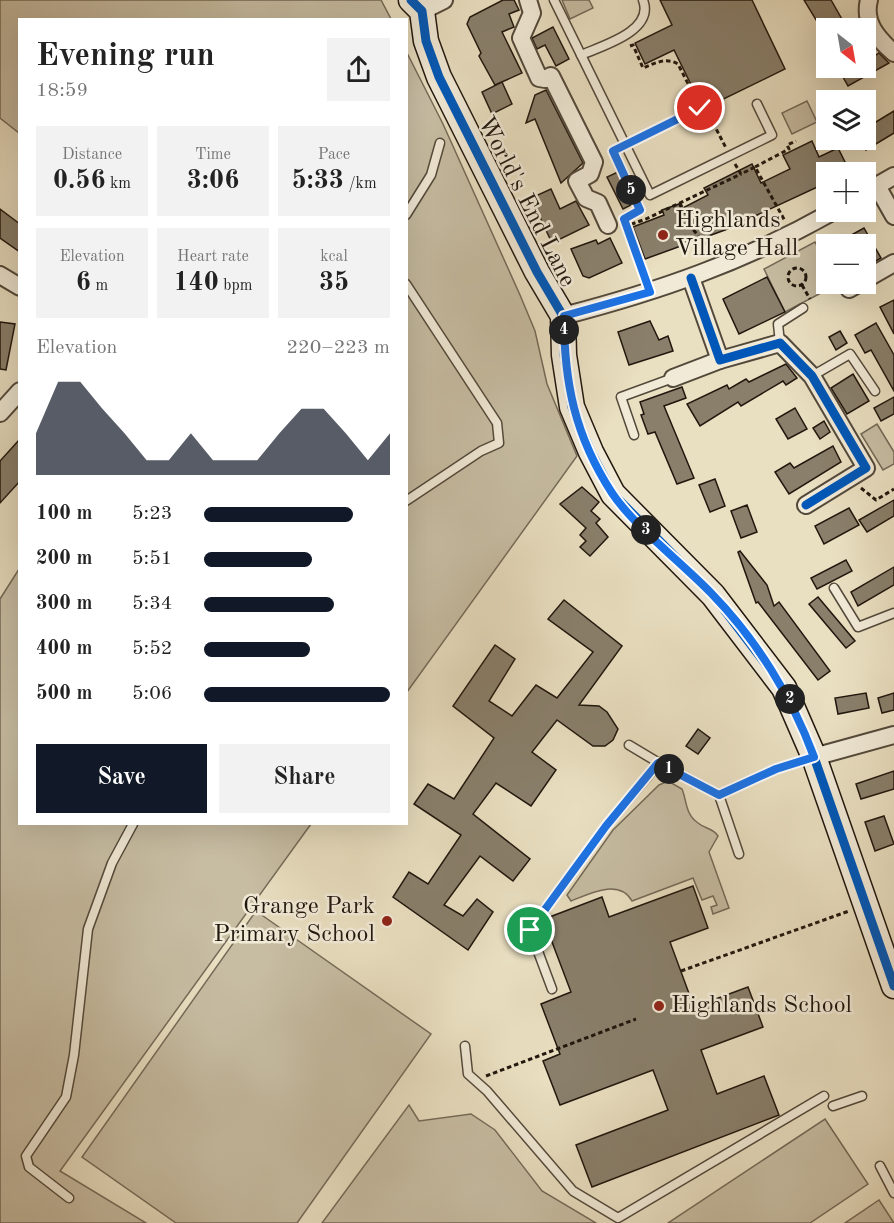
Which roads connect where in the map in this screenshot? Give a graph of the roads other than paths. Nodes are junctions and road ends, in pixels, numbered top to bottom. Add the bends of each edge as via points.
1 (444, 0) edge
2 (528, 0) edge
3 (554, 0) edge
4 (643, 0) edge
5 (869, 0) edge
6 (417, 6) edge
7 (894, 53) edge
8 (581, 55) junction
9 (758, 104) dead end
10 (440, 144) dead end
11 (894, 176) edge
12 (876, 186) edge
13 (876, 195) edge
14 (408, 212) edge
15 (894, 216) edge
16 (816, 220) edge
17 (608, 225) dead end
18 (894, 263) edge
19 (876, 273) edge
20 (0, 274) edge
21 (691, 278) junction
22 (18, 286) edge
23 (408, 287) edge
24 (803, 308) dead end
25 (564, 316) junction
26 (780, 343) junction
27 (720, 360) junction
28 (812, 376) junction
29 (673, 378) joint
30 (875, 391) dead end
31 (18, 393) edge
32 (0, 413) edge
33 (634, 435) dead end
34 (408, 500) edge
35 (806, 505) dead end
36 (834, 588) dead end
37 (894, 613) edge
38 (894, 735) edge
39 (629, 745) dead end
40 (814, 757) junction
41 (658, 763) junction
42 (719, 795) junction
43 (132, 825) edge
44 (739, 854) dead end
45 (887, 945) edge
46 (894, 986) edge
47 (552, 988) dead end
48 (465, 1046) dead end
49 (824, 1096) dead end
50 (862, 1096) dead end
51 (833, 1106) dead end
52 (880, 1166) dead end
53 (894, 1194) edge
54 (69, 1198) dead end

1 - 6 street
2 - 17 street via 533,12 521,35 522,42 539,78 551,76 594,162 590,174 577,181 586,198 598,203
3 - 8 lane
4 - 8 lane via 645,6 638,25
5 - 7 street via 868,15 876,37
6 - 25 street, World's End Lane via 439,77 537,272
8 - 9 lane via 650,195 772,135
10 - 14 lane via 431,175
11 - 12 street
13 - 15 street
16 - 21 street
18 - 19 street
20 - 22 street
21 - 25 street
21 - 27 street
23 - 34 lane via 497,423 499,443 480,451
24 - 26 lane via 778,324
25 - 40 street, World's End Lane via 564,355 572,407 613,494 713,595 748,638 795,709
26 - 27 street
26 - 28 street
27 - 29 street
28 - 30 lane via 850,354
28 - 35 street via 866,468
29 - 33 lane via 621,397
31 - 32 street
36 - 37 lane via 858,627
38 - 40 street
39 - 41 lane
40 - 42 lane
40 - 45 street, World's End Lane via 865,906
41 - 42 lane
41 - 47 lane via 530,930
42 - 44 lane
43 - 54 lane via 112,863 88,929 66,1097 26,1156 29,1167
45 - 46 street, World's End Lane
48 - 49 lane via 468,1074 573,1191 618,1218
50 - 51 lane
52 - 53 lane

